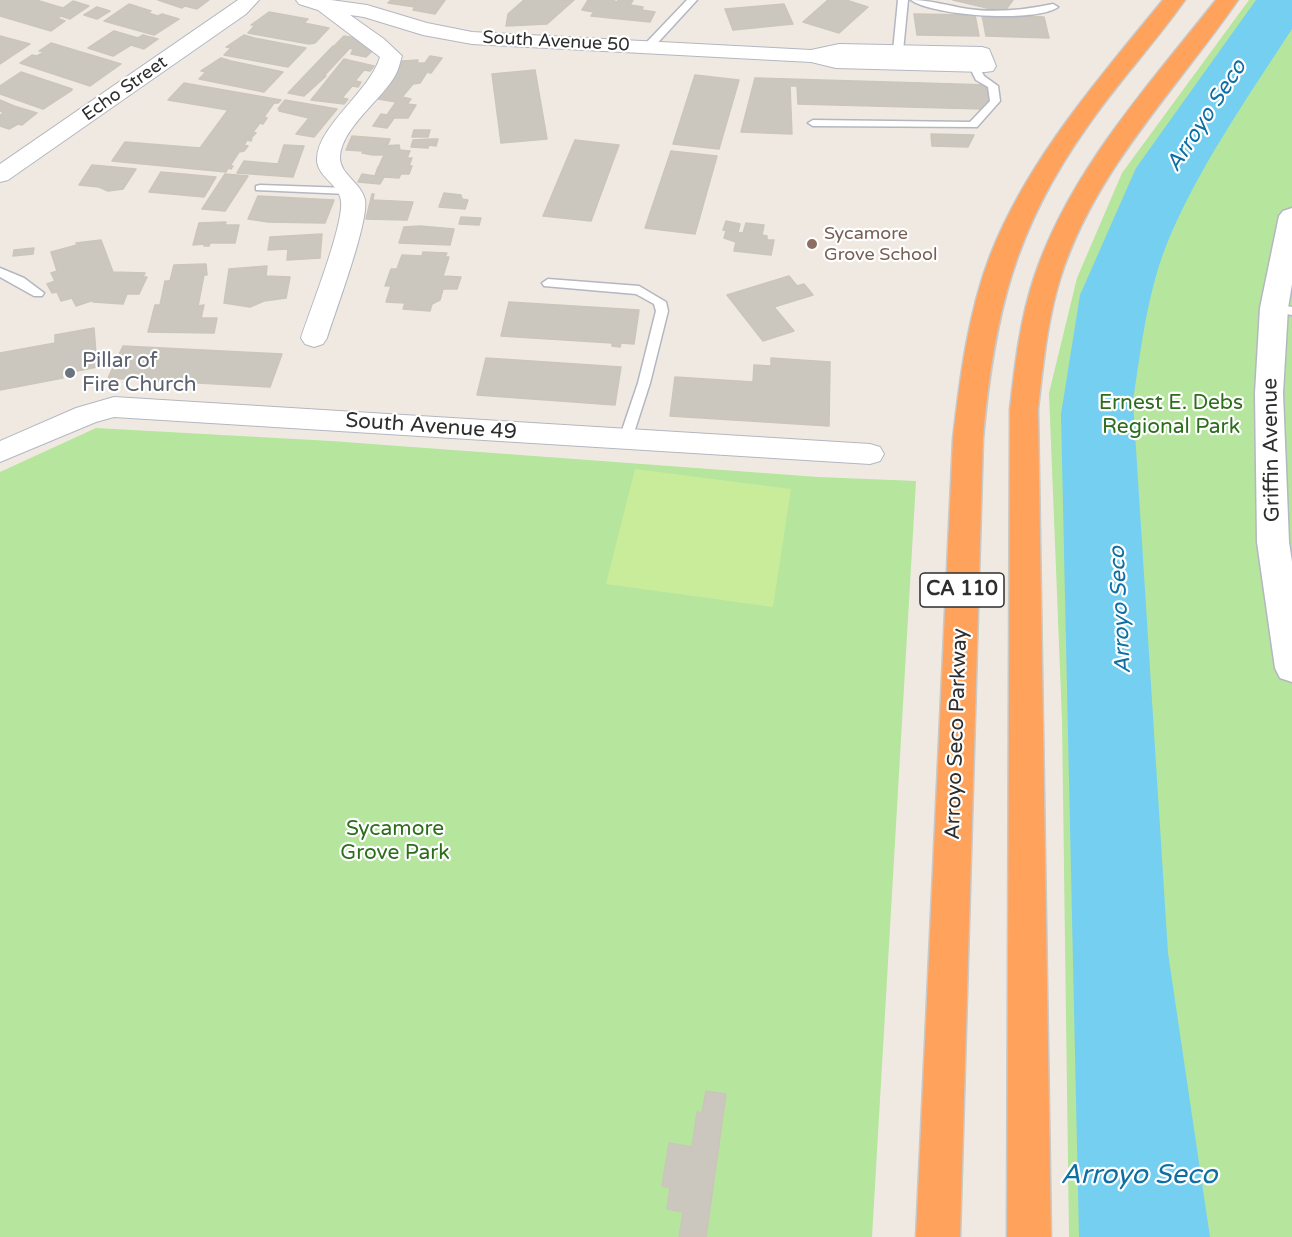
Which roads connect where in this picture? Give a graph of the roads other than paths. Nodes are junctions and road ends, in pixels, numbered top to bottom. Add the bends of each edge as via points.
1 (249, 0) edge
2 (692, 0) edge
3 (903, 0) edge
4 (916, 0) edge
5 (1174, 0) edge
6 (1227, 0) edge
7 (314, 2) edge
8 (1053, 7) dead end
9 (648, 47) junction
10 (898, 51) junction
11 (811, 56) junction
12 (974, 66) junction
13 (813, 123) dead end
14 (0, 175) edge
15 (260, 188) dead end
16 (348, 191) junction
17 (1289, 224) edge
18 (0, 272) edge
19 (549, 283) dead end
20 (38, 293) dead end
21 (1283, 309) edge
22 (314, 338) dead end
23 (626, 440) junction
24 (0, 452) edge
25 (870, 454) dead end
26 (1292, 668) edge
27 (938, 1237) edge
28 (1029, 1237) edge

1 - 14 street, Echo Street
2 - 9 lane
3 - 10 lane
4 - 8 lane via 969,12 1020,15
5 - 27 highway, Arroyo Seco Parkway / CA 110 via 1048,167 1024,209 986,312 968,440
6 - 28 highway, CA 110 via 1099,171 1069,223 1047,279 1032,339 1024,409
7 - 9 street, South Avenue 50 via 472,38
7 - 16 street via 392,56 386,73 336,136 328,157 331,171
9 - 11 street, South Avenue 50
10 - 11 street, South Avenue 50 via 839,50
10 - 12 street, South Avenue 50 via 982,53 985,66
11 - 12 street, South Avenue 50 via 836,62
12 - 13 lane via 980,78 993,86 995,100 973,125
15 - 16 lane
16 - 22 street via 353,200 349,229
17 - 21 street, Griffin Avenue
18 - 20 lane
19 - 23 lane via 639,290 660,302 660,321
21 - 26 street, Griffin Avenue via 1269,393 1273,542
23 - 24 street, South Avenue 49 via 114,407
23 - 25 street, South Avenue 49

